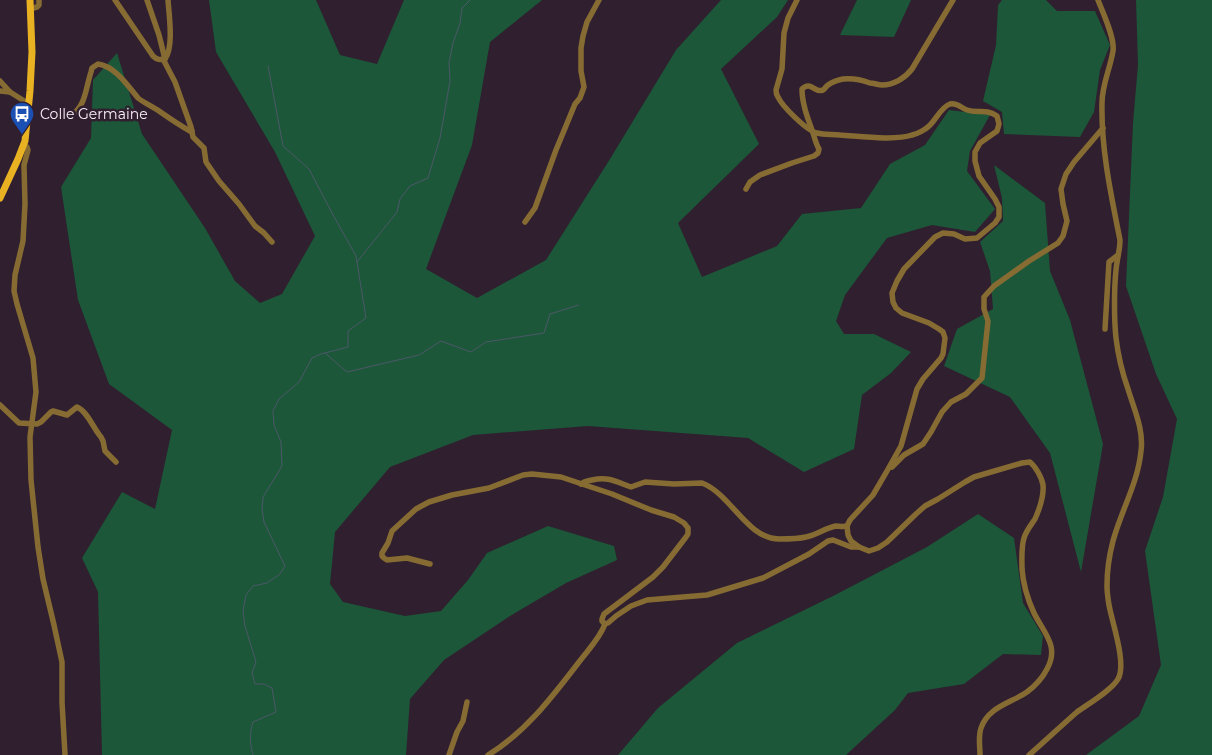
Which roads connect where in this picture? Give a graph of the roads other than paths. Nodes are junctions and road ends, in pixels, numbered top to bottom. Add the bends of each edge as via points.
1 (30, 0) edge
2 (38, 0) edge
3 (115, 0) edge
4 (147, 0) edge
5 (168, 0) edge
6 (599, 0) edge
7 (797, 0) edge
8 (953, 0) edge
9 (1098, 0) edge
10 (30, 9) junction
11 (164, 59) junction
12 (0, 81) edge
13 (0, 92) edge
14 (10, 92) junction
15 (29, 104) junction
16 (69, 117) dead end
17 (1103, 128) junction
18 (192, 131) junction
19 (812, 132) junction
20 (24, 145) junction
21 (746, 190) dead end
22 (0, 198) edge
23 (525, 222) dead end
24 (272, 242) dead end
25 (1118, 256) junction
26 (1105, 329) dead end
27 (0, 405) edge
28 (32, 424) junction
29 (116, 462) dead end
30 (889, 469) junction
31 (581, 484) junction
32 (847, 526) junction
33 (859, 548) junction
34 (430, 564) dead end
35 (605, 624) junction
36 (467, 702) dead end
37 (65, 755) edge
38 (449, 755) edge
39 (488, 755) edge
40 (980, 755) edge
41 (1029, 755) edge

1 - 10 main road
2 - 10 street via 37,8
3 - 11 street via 153,56 158,60
4 - 11 street
5 - 11 street via 170,38 169,52
6 - 23 street via 583,36 584,88 535,208
7 - 19 street via 784,33 782,69 776,93
8 - 19 street via 912,69 903,78 882,85 846,79 829,84 823,90 803,87
9 - 17 street via 1113,42 1102,101
10 - 15 main road
11 - 18 street
12 - 14 street
13 - 14 street
14 - 15 street
15 - 20 main road
16 - 18 street via 83,103 92,68 105,64 138,98
17 - 25 street via 1109,186 1120,240
17 - 30 street via 1066,174 1061,189 1067,222 1063,236 1058,243 994,286 984,297 988,321 982,378 942,412 923,444
18 - 24 street via 219,181
19 - 21 street via 819,149 816,155 760,175
19 - 30 street via 905,137 929,127 950,104 991,112 997,116 999,124 997,131 980,143 975,152 979,176 999,207 999,217 976,238 943,233 935,237 904,269 892,293 896,308 940,329 945,338 941,358 917,389 901,446
20 - 22 main road
20 - 28 street via 28,150 24,165 25,204 14,291 33,358 36,392
25 - 26 street via 1109,262
25 - 41 street via 1116,335 1142,451 1112,542 1107,577 1120,673 1112,686
27 - 28 street via 19,423
28 - 29 street via 41,422 51,412 67,415 79,407 101,437 105,451
28 - 37 street via 34,512 43,579 62,662
30 - 32 street
31 - 32 street via 603,478 631,487 645,482 699,482 724,498 755,530 778,540 808,537 834,527
31 - 34 street via 561,477 532,474 429,502 416,509 392,531 382,556 387,560 407,558
31 - 35 street via 674,517 688,528 688,534 663,568 604,614 602,621
32 - 33 street via 851,541
33 - 35 street via 828,541 763,578 707,595 647,600 631,606
33 - 40 street via 878,548 925,506 974,477 1022,463 1033,465 1043,490 1036,517 1023,541 1023,576 1032,607 1051,643 1051,659 1031,688 997,708 987,718 979,736
35 - 39 street via 549,701 522,729
36 - 38 street

